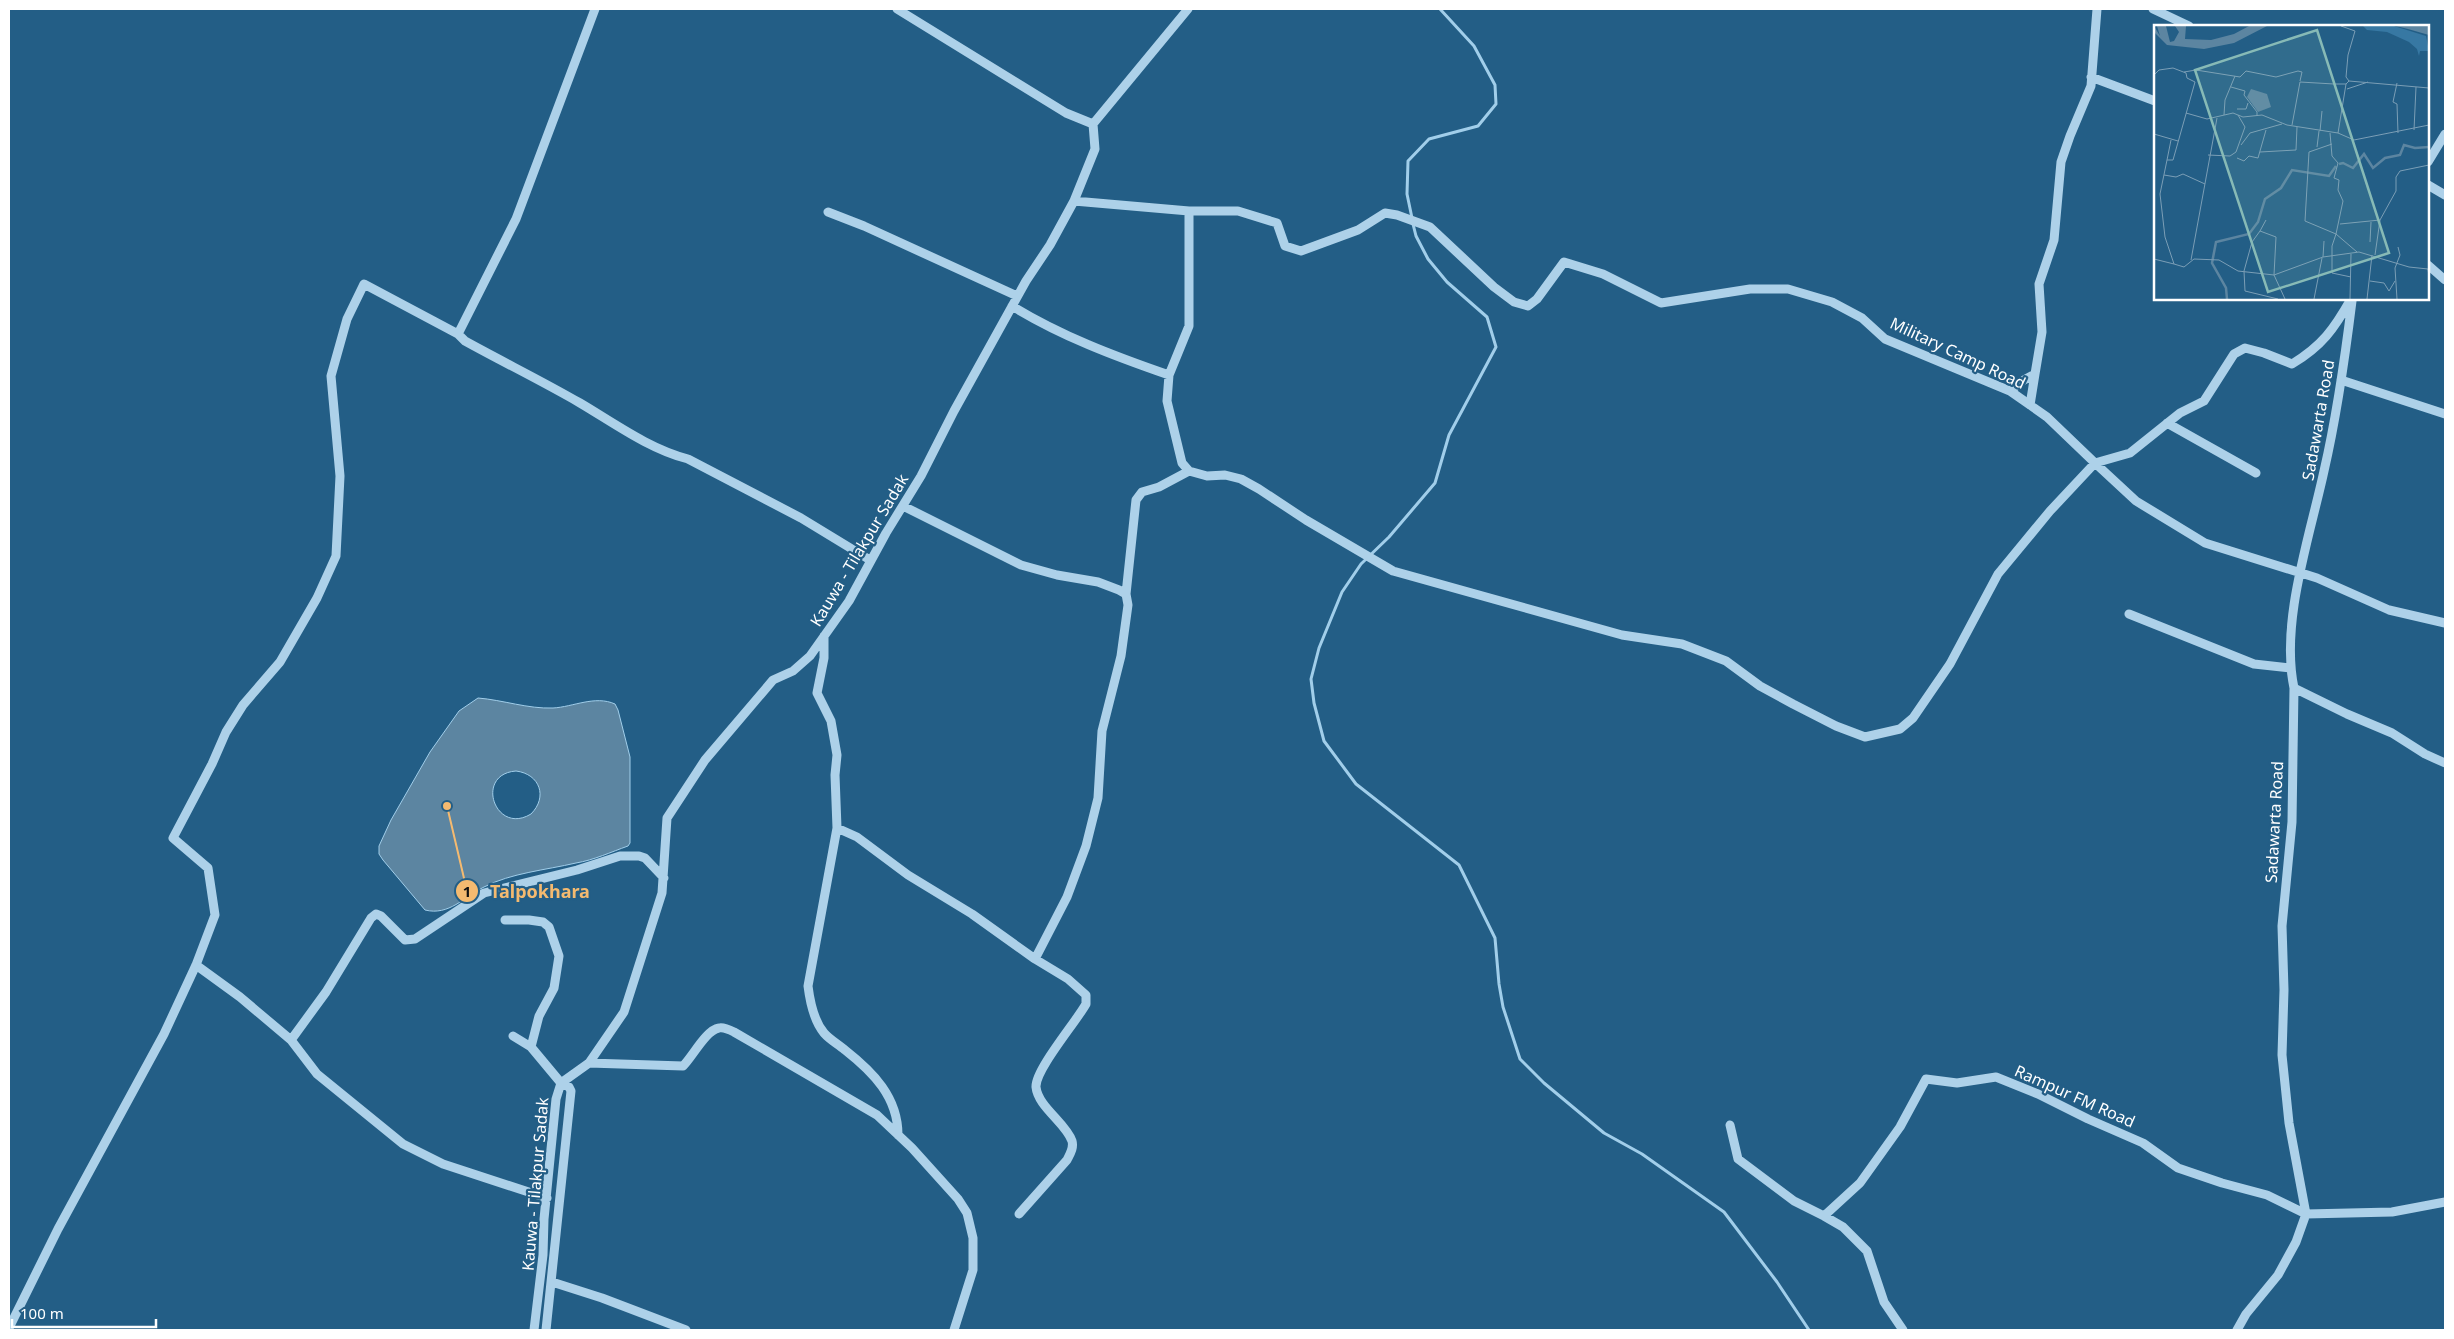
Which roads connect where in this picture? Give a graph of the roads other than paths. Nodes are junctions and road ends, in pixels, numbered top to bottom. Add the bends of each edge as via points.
1 (595, 9) edge
2 (897, 9) edge
3 (1188, 9) edge
4 (2097, 9) edge
5 (2153, 9) edge
6 (2187, 25) edge
7 (2091, 77) junction
8 (2154, 101) edge
9 (1092, 124) junction
10 (2445, 134) edge
11 (2432, 146) edge
12 (2429, 186) edge
13 (2445, 196) edge
14 (1074, 201) junction
15 (828, 212) dead end
16 (1190, 212) junction
17 (2429, 266) edge
18 (2445, 280) edge
19 (1017, 296) junction
20 (2351, 300) edge
21 (2352, 300) edge
22 (1012, 306) junction
23 (458, 334) junction
24 (2034, 374) junction
25 (1169, 375) junction
26 (2341, 380) junction
27 (2010, 391) junction
28 (2030, 405) junction
29 (2445, 414) edge
30 (2167, 424) junction
31 (2095, 464) junction
32 (1189, 471) junction
33 (2256, 473) dead end
34 (902, 506) junction
35 (870, 560) junction
36 (2300, 572) junction
37 (1126, 594) junction
38 (2129, 614) dead end
39 (2445, 623) edge
40 (824, 636) junction
41 (2290, 668) junction
42 (2294, 688) junction
43 (2445, 762) edge
44 (837, 828) junction
45 (664, 878) junction
46 (505, 920) dead end
47 (1035, 959) junction
48 (196, 964) junction
49 (513, 1036) dead end
50 (290, 1040) junction
51 (532, 1047) junction
52 (589, 1063) junction
53 (561, 1083) junction
54 (1730, 1124) dead end
55 (898, 1135) junction
56 (547, 1198) junction
57 (2445, 1202) edge
58 (1019, 1214) dead end
59 (2306, 1214) junction
60 (1824, 1216) junction
61 (552, 1282) junction
62 (9, 1328) edge
63 (534, 1330) edge
64 (546, 1330) edge
65 (686, 1330) edge
66 (954, 1330) edge
67 (1903, 1330) edge
68 (2237, 1330) edge

1 - 23 street via 516,219
2 - 9 street via 1066,113
3 - 9 street
4 - 7 street
5 - 6 street
7 - 8 street
7 - 24 street via 2091,86 2061,162 2054,240 2040,284 2042,332
9 - 14 street, Kauwa - Tilakpur Sadak via 1095,149
10 - 11 street
12 - 13 street
14 - 16 street
14 - 19 street, Kauwa - Tilakpur Sadak
15 - 19 street
16 - 25 street via 1189,326
16 - 27 street, Military Camp Road via 1238,211 1277,223 1285,246 1301,251 1358,230 1384,213 1403,217 1430,227 1456,254 1514,302 1528,306 1537,300 1564,262 1603,274 1661,302 1750,289 1788,289 1832,302 1862,318 1885,339
17 - 18 street
19 - 22 street, Kauwa - Tilakpur Sadak
20 - 30 street via 2338,323 2314,351 2292,364 2245,348 2234,354 2204,401
21 - 26 street, Sadawarta Road
22 - 25 street via 1041,324 1105,353
22 - 34 street, Kauwa - Tilakpur Sadak
23 - 35 street via 465,341 648,443 671,455 688,459 801,518
23 - 48 street via 364,284 346,319 331,376 340,476 336,556 317,598 280,662 243,705 226,732 173,838 208,868 215,915
24 - 27 street
24 - 28 street
25 - 32 street via 1167,401 1180,454
26 - 29 street
26 - 36 street, Sadawarta Road via 2328,455
27 - 28 street, Military Camp Road
28 - 31 street, Military Camp Road via 2048,417
30 - 31 street via 2130,453
30 - 33 street
31 - 32 street via 2050,511 1998,574 1950,664 1913,718 1900,729 1865,737 1836,726 1760,686 1726,661 1682,644 1622,635 1393,571 1241,479
31 - 36 street, Military Camp Road via 2136,502 2205,543
32 - 37 street via 1142,492 1136,500
34 - 35 street, Kauwa - Tilakpur Sadak
34 - 37 street via 1021,565 1098,582
35 - 40 street, Kauwa - Tilakpur Sadak via 849,601
36 - 39 street, Military Camp Road via 2389,610
36 - 41 street, Sadawarta Road
37 - 47 street via 1128,606 1121,656 1102,731 1098,798 1086,846 1067,898
38 - 41 street via 2254,664
40 - 44 street via 824,658 817,694 831,721 837,755
40 - 45 street, Kauwa - Tilakpur Sadak via 810,656 793,671 773,680 690,782 667,818
41 - 42 street, Sadawarta Road
42 - 43 street via 2392,733 2425,754
42 - 59 street, Sadawarta Road via 2292,822 2282,926 2282,1055 2289,1123
44 - 47 street via 857,837 908,875 972,914
44 - 55 street via 808,986 809,996 824,1034 866,1068 890,1098 898,1117
45 - 50 street via 645,858 620,856 484,893 415,939 405,940 382,916 376,914 370,918 326,992
45 - 52 street, Kauwa - Tilakpur Sadak via 624,1012
46 - 51 street via 543,922 549,927 560,956 554,988 540,1016
47 - 58 street via 1079,987 1086,995 1086,1004 1044,1065 1036,1088 1072,1142 1072,1151
48 - 50 street
48 - 62 street via 164,1034 58,1229
49 - 51 street
50 - 56 street via 317,1074 403,1144 443,1164
51 - 53 street
52 - 53 street, Kauwa - Tilakpur Sadak
52 - 55 street via 683,1066 709,1031 720,1027 810,1074 877,1115
53 - 56 street, Kauwa - Tilakpur Sadak via 556,1099
53 - 61 street via 570,1091
54 - 60 street via 1738,1159 1794,1201
55 - 66 street via 958,1199 966,1213 973,1238 973,1270
56 - 63 street, Kauwa - Tilakpur Sadak
57 - 59 street, Rampur FM Road via 2392,1212
59 - 60 street, Rampur FM Road via 2267,1195 2178,1168 2144,1143 1996,1078 1957,1083 1926,1079 1900,1127 1860,1183
59 - 68 street via 2296,1242 2278,1275
60 - 67 street via 1843,1227 1867,1251 1884,1302
61 - 64 street
61 - 65 street

